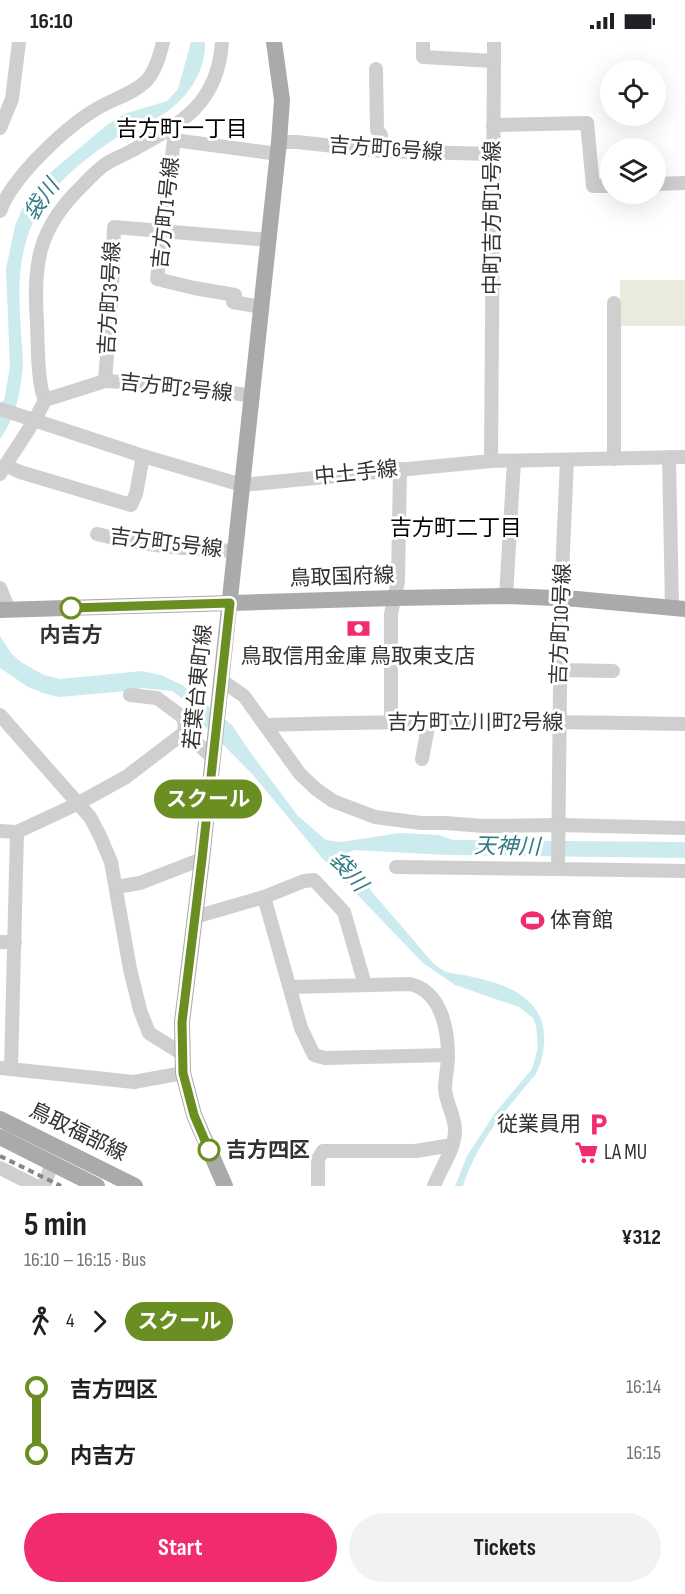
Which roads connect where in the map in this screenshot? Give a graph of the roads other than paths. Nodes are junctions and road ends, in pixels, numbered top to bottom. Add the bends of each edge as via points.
1 (19, 42) edge
2 (163, 42) edge
3 (222, 42) edge
4 (274, 42) edge
5 (423, 42) edge
6 (494, 42) edge
7 (494, 61) junction
8 (376, 69) dead end
9 (5, 101) edge
10 (493, 124) junction
11 (0, 128) edge
12 (173, 134) junction
13 (279, 148) junction
14 (381, 151) junction
15 (492, 154) junction
16 (685, 183) edge
17 (666, 184) edge
18 (600, 186) edge
19 (0, 211) edge
20 (163, 231) junction
21 (268, 240) junction
22 (614, 303) dead end
23 (261, 307) junction
24 (105, 381) junction
25 (252, 396) junction
26 (45, 400) junction
27 (0, 409) edge
28 (33, 420) junction
29 (143, 456) junction
30 (685, 457) edge
31 (669, 458) junction
32 (614, 459) junction
33 (567, 460) junction
34 (491, 461) junction
35 (514, 461) junction
36 (400, 469) junction
37 (3, 470) edge
38 (242, 485) junction
39 (97, 534) dead end
40 (236, 551) junction
41 (0, 588) edge
42 (506, 596) junction
43 (395, 598) junction
44 (561, 598) junction
45 (230, 603) junction
46 (679, 608) edge
47 (4, 610) edge
48 (560, 670) junction
49 (613, 671) dead end
50 (221, 684) junction
51 (130, 695) dead end
52 (0, 715) edge
53 (558, 721) junction
54 (391, 722) junction
55 (429, 722) junction
56 (685, 724) edge
57 (265, 725) junction
58 (185, 732) junction
59 (213, 753) junction
60 (422, 759) dead end
61 (77, 804) junction
62 (558, 828) junction
63 (685, 828) edge
64 (0, 831) edge
65 (17, 832) junction
66 (202, 859) junction
67 (558, 866) junction
68 (396, 867) dead end
69 (685, 871) edge
70 (116, 887) junction
71 (264, 897) junction
72 (195, 916) junction
73 (0, 942) edge
74 (15, 942) junction
75 (364, 985) junction
76 (290, 987) junction
77 (181, 1053) junction
78 (448, 1055) junction
79 (5, 1068) edge
80 (183, 1073) junction
81 (0, 1119) edge
82 (0, 1137) edge
83 (452, 1145) junction
84 (52, 1163) junction
85 (215, 1164) junction
86 (0, 1168) edge
87 (130, 1183) edge
88 (36, 1186) edge
89 (44, 1186) edge
90 (97, 1186) edge
91 (147, 1186) edge
92 (208, 1186) edge
93 (225, 1186) edge
94 (318, 1186) edge
95 (434, 1186) edge

1 - 9 street
2 - 19 street via 155,68 146,81 97,108 65,132 18,180
3 - 12 street via 221,61 201,103
4 - 13 main road, 若葉台東町線 via 282,100
5 - 7 street via 423,57
6 - 7 street, 中町吉方町1号線
7 - 10 street, 中町吉方町1号線
8 - 14 street
9 - 11 street
10 - 15 street, 中町吉方町1号線
10 - 18 street via 587,123 593,186
12 - 13 street, 吉方町1号線
12 - 20 street, 吉方町1号線
12 - 26 street via 102,166 72,195 50,226 35,279 40,377
13 - 14 street, 吉方町6号線 via 297,142
13 - 21 main road, 若葉台東町線
14 - 15 street, 吉方町6号線
15 - 34 street, 中町吉方町1号線
16 - 17 street
20 - 21 street, 吉方町3号線
20 - 23 street, 吉方町1号線 via 157,279 235,295 233,302
20 - 24 street, 吉方町3号線 via 114,226
21 - 23 main road, 若葉台東町線
22 - 32 street
23 - 25 main road, 若葉台東町線
24 - 25 street, 吉方町2号線 via 179,385
24 - 26 street, 吉方町2号線
25 - 38 main road, 若葉台東町線
26 - 28 street
27 - 28 street, 中土手線
28 - 29 street, 中土手線
28 - 37 street
29 - 37 street via 131,505
29 - 38 street, 中土手線
30 - 31 street, 中土手線
31 - 32 street, 中土手線
31 - 46 street
32 - 33 street, 中土手線
33 - 35 street, 中土手線
33 - 44 street, 吉方町10号線
34 - 35 street, 中土手線
34 - 36 street, 中土手線
35 - 42 street
36 - 38 street, 中土手線
36 - 43 street
38 - 40 main road, 若葉台東町線
39 - 40 street, 吉方町5号線 via 150,544
40 - 45 main road, 若葉台東町線
41 - 47 street
42 - 43 main road, 鳥取国府線
42 - 44 main road, 鳥取国府線
43 - 45 main road, 鳥取国府線
43 - 54 street via 391,615
44 - 46 main road, 鳥取国府線
44 - 48 street, 吉方町10号線
45 - 47 main road, 鳥取国府線
45 - 50 main road, 若葉台東町線
48 - 49 street
48 - 53 street, 吉方町10号線
50 - 57 street via 244,696
50 - 59 main road, 若葉台東町線
51 - 58 street via 157,698 183,718
52 - 61 street
53 - 55 street, 吉方町立川町2号線
53 - 56 street, 吉方町立川町2号線
53 - 62 street, 吉方町10号線
54 - 55 street, 吉方町立川町2号線
54 - 57 street, 吉方町立川町2号線
55 - 60 street
57 - 62 street via 300,774 333,801 351,809 421,824
58 - 59 street
58 - 61 street via 126,777
59 - 66 main road, 若葉台東町線
61 - 65 street
61 - 70 street via 100,836
62 - 63 street
62 - 67 street, 吉方町10号線
64 - 65 street
65 - 74 street
66 - 70 street via 140,883
66 - 72 main road, 若葉台東町線
67 - 68 street
67 - 69 street
70 - 77 street via 130,969 149,1033
71 - 72 street
71 - 75 street via 310,879 322,886 344,912
71 - 76 street
72 - 77 main road, 若葉台東町線
73 - 74 street
74 - 79 street
75 - 76 street
75 - 78 street via 410,984 426,992 439,1007
76 - 78 street via 310,1050 320,1058
77 - 80 main road, 若葉台東町線
78 - 83 street via 446,1089 455,1129
79 - 80 street via 134,1082
80 - 85 main road, 若葉台東町線 via 194,1115
81 - 87 main road, 鳥取福部線
82 - 84 main road, 鳥取福部線
83 - 94 street via 416,1151 323,1151 318,1159
83 - 95 street
84 - 89 street
84 - 90 main road, 鳥取福部線
85 - 92 main road
85 - 93 main road, 若葉台東町線
86 - 88 street
87 - 91 main road, 鳥取福部線

